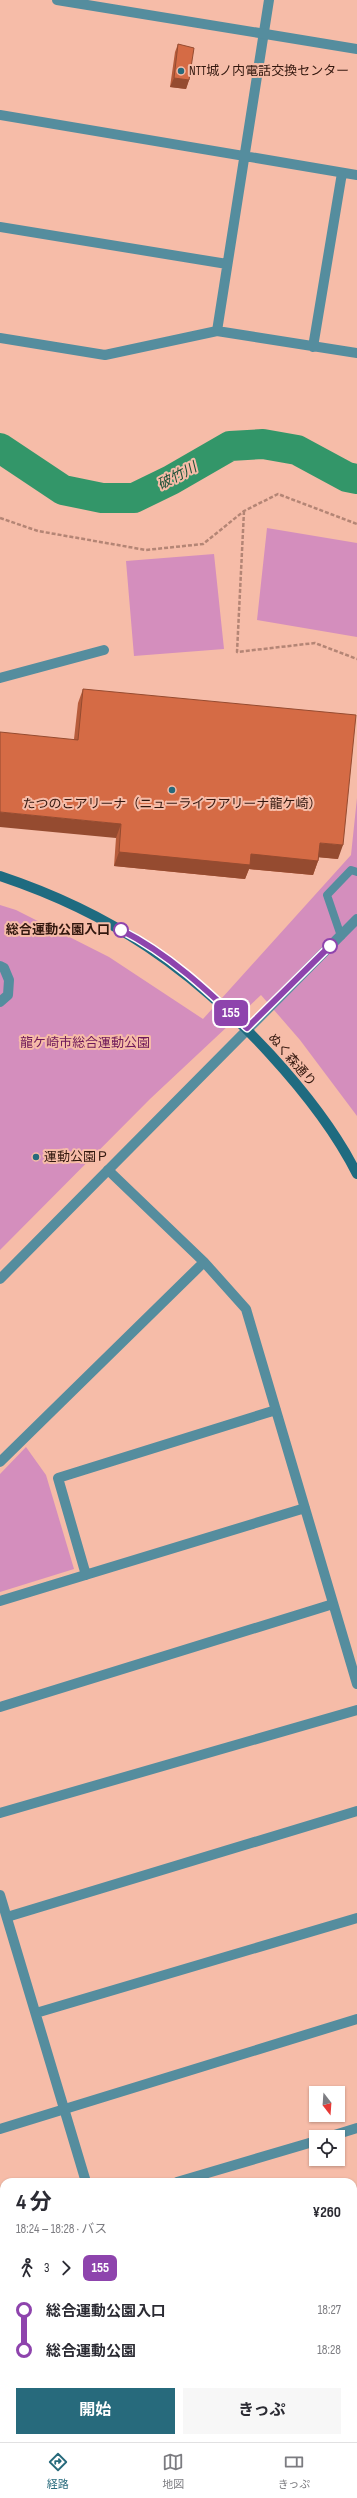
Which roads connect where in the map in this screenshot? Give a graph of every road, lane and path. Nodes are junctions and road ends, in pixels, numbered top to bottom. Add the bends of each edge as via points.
1 (57, 0) edge
2 (269, 0) edge
3 (264, 34) junction
4 (357, 49) edge
5 (0, 116) edge
6 (243, 157) junction
7 (342, 173) junction
8 (357, 175) edge
9 (0, 227) edge
10 (227, 264) junction
11 (217, 331) junction
12 (0, 338) edge
13 (313, 347) junction
14 (357, 353) edge
15 (244, 511) junction
16 (0, 518) edge
17 (357, 524) edge
18 (104, 650) dead end
19 (357, 659) edge
20 (0, 678) edge
21 (357, 872) edge
22 (0, 876) edge
23 (357, 919) edge
24 (341, 936) junction
25 (0, 966) edge
26 (0, 1002) edge
27 (247, 1028) junction
28 (108, 1170) junction
29 (357, 1174) edge
30 (204, 1262) junction
31 (0, 1279) edge
32 (276, 1410) junction
33 (0, 1462) edge
34 (305, 1508) junction
35 (86, 1575) junction
36 (0, 1601) edge
37 (333, 1604) junction
38 (357, 1684) edge
39 (0, 1707) edge
40 (357, 1710) edge
41 (357, 1811) edge
42 (0, 1813) edge
43 (0, 1894) edge
44 (7, 1917) junction
45 (357, 1918) edge
46 (36, 2013) junction
47 (357, 2019) edge
48 (64, 2109) junction
49 (357, 2128) edge
50 (0, 2129) edge
51 (345, 2132) edge
52 (309, 2143) edge
53 (85, 2178) edge
54 (191, 2178) edge

1 - 3 street
2 - 3 street
3 - 4 street
3 - 6 street
5 - 6 street
6 - 7 street
6 - 10 street
7 - 8 street
7 - 13 street
9 - 10 street
10 - 11 street
11 - 12 street via 105,355
11 - 13 street
13 - 14 street
15 - 16 path via 203,544 146,550 38,531
15 - 17 path via 278,494
15 - 19 path via 237,652 315,643
18 - 20 street
21 - 24 lane via 351,870 327,895
22 - 27 main road, ぬく森通り via 69,904 130,935 186,973
23 - 24 street
24 - 27 street
25 - 26 street via 4,968 9,980 8,995
27 - 28 street
27 - 29 main road, ぬく森通り via 301,1090
28 - 30 street
28 - 31 street
30 - 32 street via 246,1309
30 - 33 street
32 - 34 street
32 - 35 street via 58,1478
34 - 35 street
34 - 37 street
35 - 36 street
37 - 38 street
37 - 39 street
40 - 42 street
41 - 44 street
43 - 44 street
44 - 46 street
45 - 46 street
46 - 48 street
47 - 48 street
48 - 50 street
48 - 53 street
49 - 51 street
52 - 54 street

